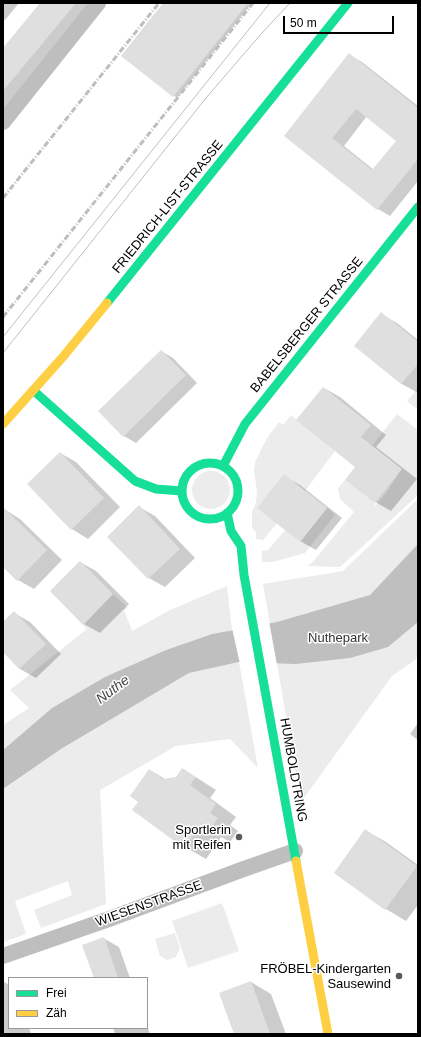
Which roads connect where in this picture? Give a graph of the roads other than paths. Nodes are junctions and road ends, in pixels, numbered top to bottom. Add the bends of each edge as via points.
1 (98, 3) edge
2 (348, 3) edge
3 (3, 122) edge
4 (418, 207) edge
5 (34, 391) junction
6 (3, 424) edge
7 (223, 466) junction
8 (182, 491) junction
9 (227, 513) junction
10 (295, 851) junction
11 (3, 956) edge
12 (328, 1034) edge

1 - 3 street
2 - 5 street, FRIEDRICH-LIST-STRASSE
4 - 7 street, BABELSBERGER STRASSE via 245,424
5 - 6 street, FRIEDRICH-LIST-STRASSE
5 - 8 street via 135,481 156,489
7 - 8 street via 214,463 196,466 188,473
7 - 9 street via 231,471 238,488 237,498
8 - 9 street via 184,500 194,514 210,519
9 - 10 street, HUMBOLDTRING via 231,531 241,546 244,575
10 - 11 street, WIESENSTRASSE
10 - 12 street, HUMBOLDTRING

